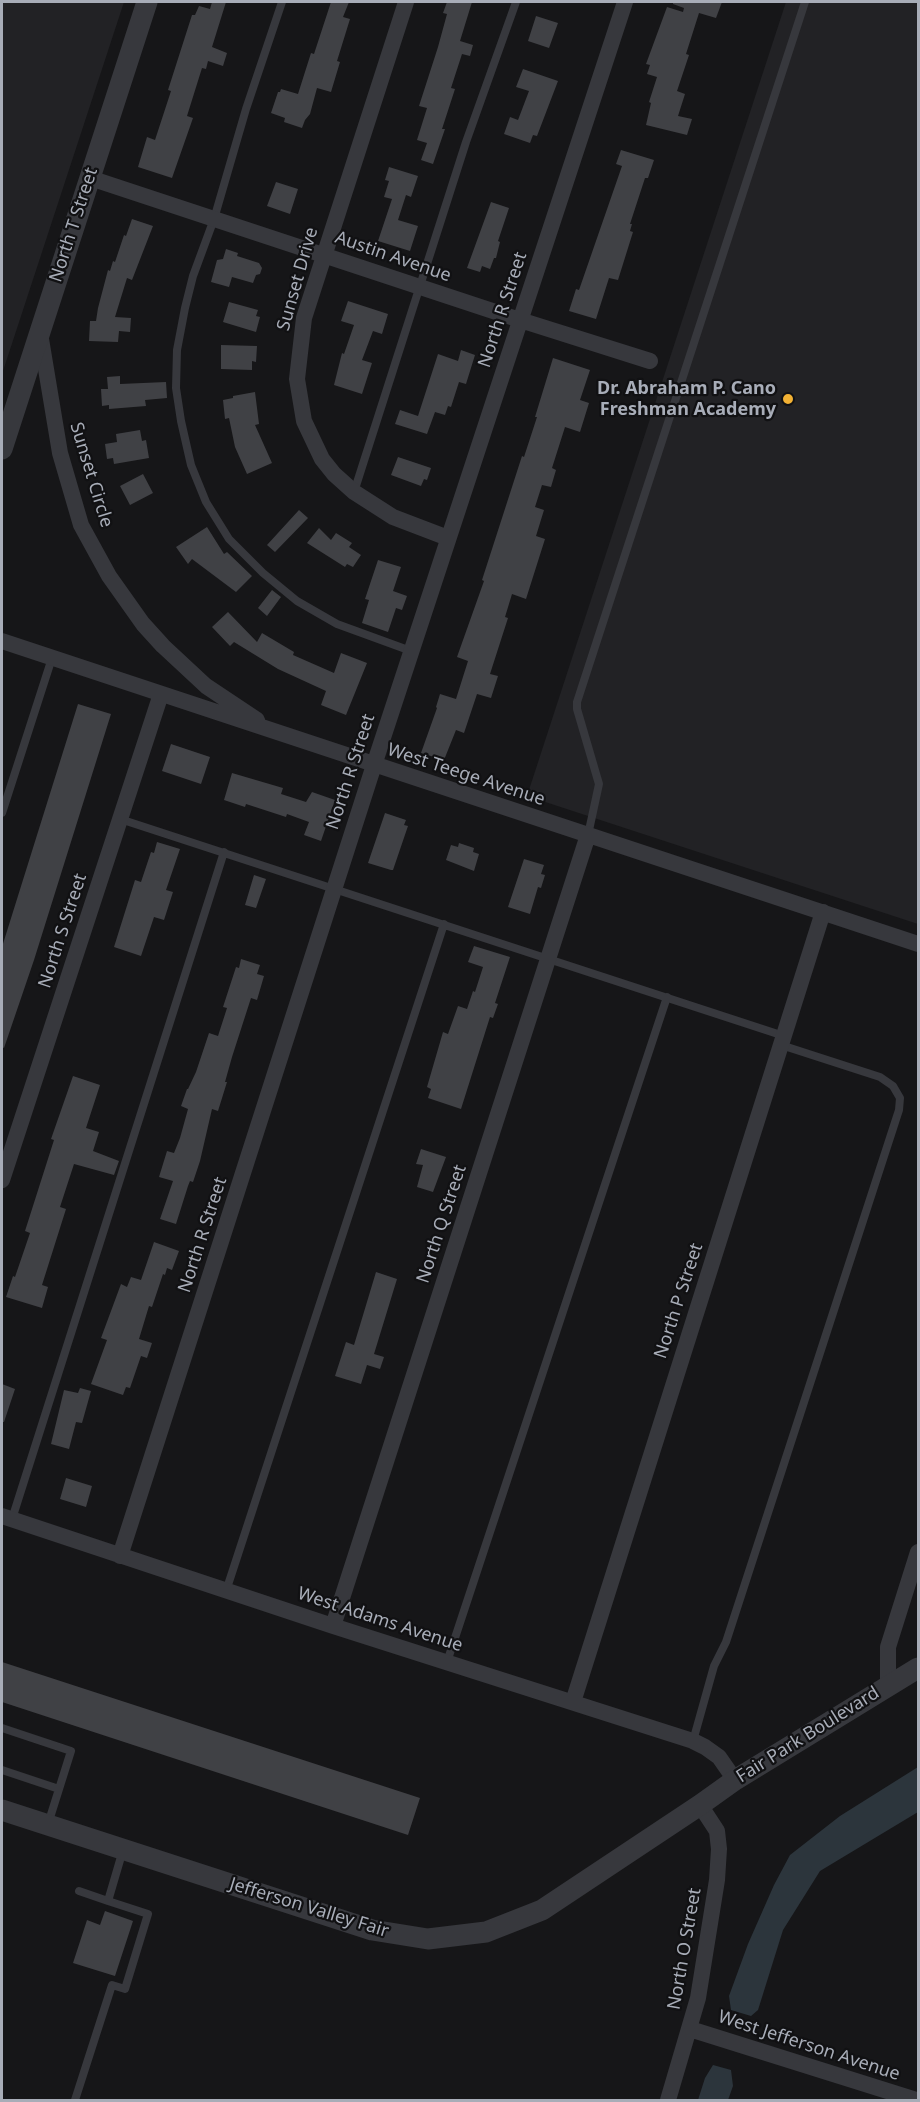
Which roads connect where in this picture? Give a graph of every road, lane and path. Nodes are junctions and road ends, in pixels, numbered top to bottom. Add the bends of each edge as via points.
1 (147, 2) edge
2 (282, 2) edge
3 (406, 2) edge
4 (516, 2) edge
5 (625, 2) edge
6 (805, 2) edge
7 (90, 178) junction
8 (214, 219) junction
9 (324, 254) junction
10 (420, 287) junction
11 (520, 320) junction
12 (40, 332) junction
13 (650, 361) dead end
14 (2, 449) edge
15 (354, 492) junction
16 (448, 538) junction
17 (2, 641) edge
18 (411, 651) junction
19 (52, 658) junction
20 (161, 694) junction
21 (275, 732) junction
22 (374, 765) junction
23 (2, 813) edge
24 (120, 819) junction
25 (588, 835) junction
26 (224, 852) junction
27 (335, 888) junction
28 (823, 912) junction
29 (444, 924) junction
30 (918, 944) edge
31 (549, 958) junction
32 (667, 998) junction
33 (782, 1040) junction
34 (2, 1180) edge
35 (7, 1517) edge
36 (918, 1552) edge
37 (120, 1556) junction
38 (226, 1591) junction
39 (333, 1626) junction
40 (447, 1662) junction
41 (918, 1668) edge
42 (888, 1686) junction
43 (573, 1702) junction
44 (2, 1728) edge
45 (693, 1741) junction
46 (2, 1770) edge
47 (735, 1779) junction
48 (59, 1789) junction
49 (700, 1805) junction
50 (2, 1810) edge
51 (48, 1825) junction
52 (123, 1850) junction
53 (79, 1891) dead end
54 (108, 1900) junction
55 (690, 2029) junction
56 (75, 2100) edge
57 (668, 2100) edge
58 (916, 2100) edge

1 - 7 street, North T Street
2 - 8 lane
3 - 9 street, Sunset Drive
4 - 10 lane
5 - 11 street, North R Street
6 - 25 lane via 578,702 599,784
7 - 8 street, Austin Avenue
7 - 12 street, North T Street
8 - 9 street, Austin Avenue
8 - 18 lane via 193,276 177,350 176,388 181,421 191,465 206,502 229,539 297,601 337,624
9 - 10 street, Austin Avenue
9 - 15 street, Sunset Drive via 304,318 297,379 304,422 312,441 334,474
10 - 11 street, Austin Avenue
10 - 15 lane
11 - 13 street, Austin Avenue
11 - 16 street, North R Street
12 - 14 street, North T Street
12 - 21 street, Sunset Circle via 60,453 81,525 109,576 163,646 206,686
15 - 16 street, Sunset Drive via 393,517
16 - 18 street, North R Street
17 - 19 street, West Teege Avenue
18 - 22 street, North R Street
19 - 20 street, West Teege Avenue
19 - 23 lane
20 - 21 street, West Teege Avenue
20 - 24 street, North S Street
21 - 22 street, West Teege Avenue
22 - 25 street, West Teege Avenue
22 - 27 street, North R Street
24 - 26 lane
24 - 34 street, North S Street
25 - 28 street, West Teege Avenue
25 - 31 street, North Q Street
26 - 27 lane
26 - 35 lane
27 - 29 lane
27 - 37 street, North R Street
28 - 30 street, West Teege Avenue
28 - 33 street, North P Street
29 - 31 lane
29 - 38 lane
31 - 32 lane
31 - 39 street, North Q Street
32 - 33 lane
32 - 40 lane
33 - 43 street, North P Street
33 - 45 lane via 880,1077 897,1092 899,1110 726,1642 714,1666
35 - 37 street, West Adams Avenue
36 - 42 street via 888,1647
37 - 38 street, West Adams Avenue
38 - 39 street, West Adams Avenue
39 - 40 street, West Adams Avenue
40 - 43 street, West Adams Avenue
41 - 42 street, Fair Park Boulevard
42 - 47 street, Fair Park Boulevard
43 - 45 street, West Adams Avenue
44 - 48 lane via 71,1751
45 - 47 street, West Adams Avenue via 719,1757
46 - 48 lane
47 - 49 street, Fair Park Boulevard
48 - 51 lane
49 - 52 street, Jefferson Valley Fair via 542,1910 486,1932 428,1939 372,1930
49 - 55 street, North O Street via 717,1831 719,1849 708,1937
50 - 51 street, Jefferson Valley Fair
51 - 52 street, Jefferson Valley Fair
52 - 54 lane
53 - 54 lane
54 - 56 lane via 148,1914 125,1989 112,1985
55 - 57 street, North O Street
55 - 58 street, West Jefferson Avenue

